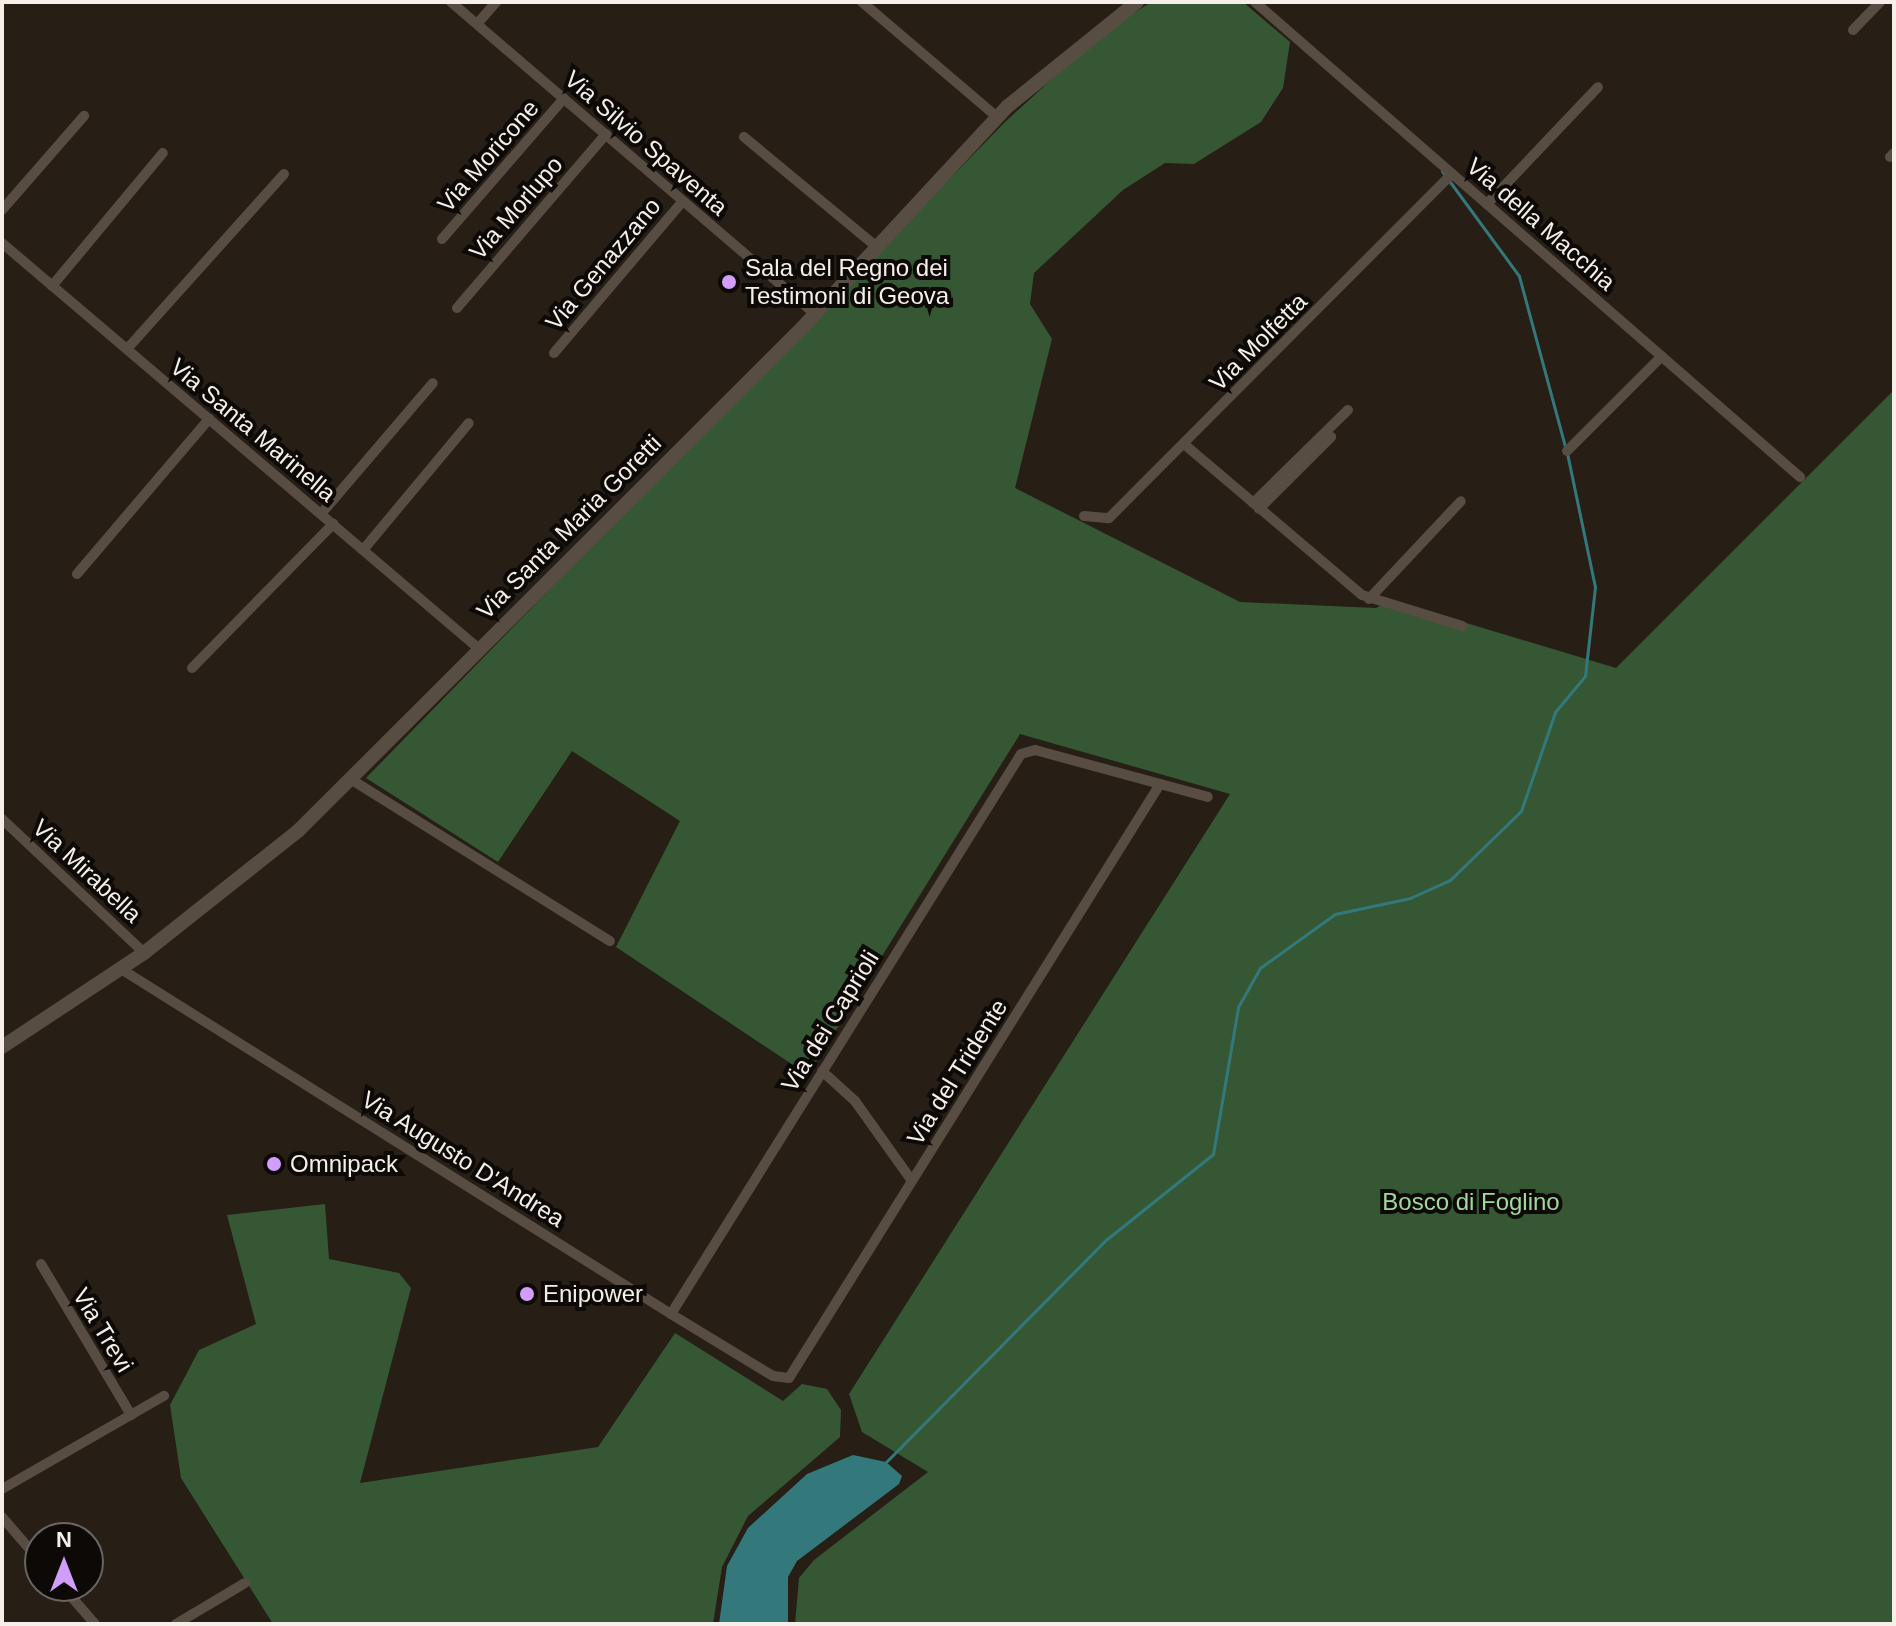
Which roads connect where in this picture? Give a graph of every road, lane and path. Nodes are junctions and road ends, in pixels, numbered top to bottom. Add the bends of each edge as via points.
1 (451, 2) edge
2 (496, 2) edge
3 (862, 2) edge
4 (1137, 2) edge
5 (1255, 2) edge
6 (1880, 2) edge
7 (477, 24) junction
8 (1853, 30) dead end
9 (1598, 87) dead end
10 (564, 98) junction
11 (84, 116) dead end
12 (997, 117) junction
13 (606, 134) junction
14 (744, 137) dead end
15 (163, 153) dead end
16 (284, 174) dead end
17 (1452, 174) junction
18 (683, 201) junction
19 (1487, 204) junction
20 (2, 210) edge
21 (442, 239) dead end
22 (2, 243) edge
23 (877, 247) junction
24 (52, 286) junction
25 (457, 308) dead end
26 (815, 314) junction
27 (127, 349) junction
28 (554, 353) dead end
29 (1662, 356) junction
30 (433, 383) dead end
31 (1348, 410) dead end
32 (209, 419) junction
33 (469, 423) dead end
34 (1331, 437) dead end
35 (1184, 444) junction
36 (1567, 451) dead end
37 (1800, 477) dead end
38 (1461, 501) dead end
39 (1256, 506) junction
40 (321, 514) junction
41 (1084, 516) dead end
42 (333, 524) junction
43 (363, 550) junction
44 (77, 574) dead end
45 (1369, 599) junction
46 (1462, 626) dead end
47 (478, 648) junction
48 (192, 668) dead end
49 (352, 780) junction
50 (1160, 784) junction
51 (1208, 797) dead end
52 (3, 822) edge
53 (610, 941) dead end
54 (144, 953) junction
55 (121, 969) junction
56 (2, 1047) edge
57 (822, 1071) junction
58 (912, 1181) junction
59 (41, 1264) dead end
60 (671, 1314) junction
61 (786, 1378) joint
62 (164, 1396) dead end
63 (131, 1415) junction
64 (2, 1489) edge
65 (2, 1517) edge
66 (24, 1542) edge
67 (245, 1583) dead end
68 (76, 1602) edge
69 (191, 1620) edge
70 (95, 1624) edge
71 (176, 1624) edge

1 - 7 street, Via Silvio Spaventa
2 - 7 street
3 - 12 street
4 - 12 main road, Via Santa Maria Goretti via 1072,48
5 - 17 street, Via della Macchia
6 - 8 street
7 - 10 street, Via Silvio Spaventa
9 - 19 street
10 - 13 street, Via Silvio Spaventa
10 - 21 street, Via Moricone
11 - 20 street
12 - 23 main road, Via Santa Maria Goretti
13 - 18 street, Via Silvio Spaventa
13 - 25 street, Via Morlupo
14 - 23 street
15 - 24 street
16 - 27 street
17 - 19 street, Via della Macchia
17 - 35 street, Via Molfetta
18 - 26 street, Via Silvio Spaventa
18 - 28 street, Via Genazzano
19 - 29 street, Via della Macchia
22 - 24 street, Via Santa Marinella
23 - 26 main road, Via Santa Maria Goretti
24 - 27 street, Via Santa Marinella
26 - 47 main road, Via Santa Maria Goretti
27 - 32 street, Via Santa Marinella
29 - 36 street
29 - 37 street, Via della Macchia
30 - 40 street
31 - 39 street
32 - 40 street, Via Santa Marinella
32 - 44 street
33 - 43 street
34 - 39 street
35 - 39 street
35 - 41 street, Via Molfetta via 1109,518
38 - 45 street
39 - 45 street
40 - 42 street, Via Santa Marinella
42 - 43 street, Via Santa Marinella
42 - 48 street
43 - 47 street, Via Santa Marinella
45 - 46 street
47 - 49 main road, Via Santa Maria Goretti
49 - 53 street
49 - 54 main road, Via Santa Maria Goretti via 271,855
50 - 51 street
50 - 57 street, Via dei Caprioli via 1025,751
50 - 58 street, Via del Tridente
52 - 54 street, Via Mirabella
54 - 55 main road, Via Santa Maria Goretti
55 - 56 main road, Via Santa Maria Goretti
55 - 60 street, Via Augusto D'Andrea
57 - 58 street via 852,1096
57 - 60 street, Via dei Caprioli
58 - 61 street, Via del Tridente
59 - 63 street, Via Trevi
60 - 61 street, Via Augusto D'Andrea
62 - 63 street
63 - 64 street
65 - 66 street
67 - 69 street
68 - 70 street
69 - 71 street

